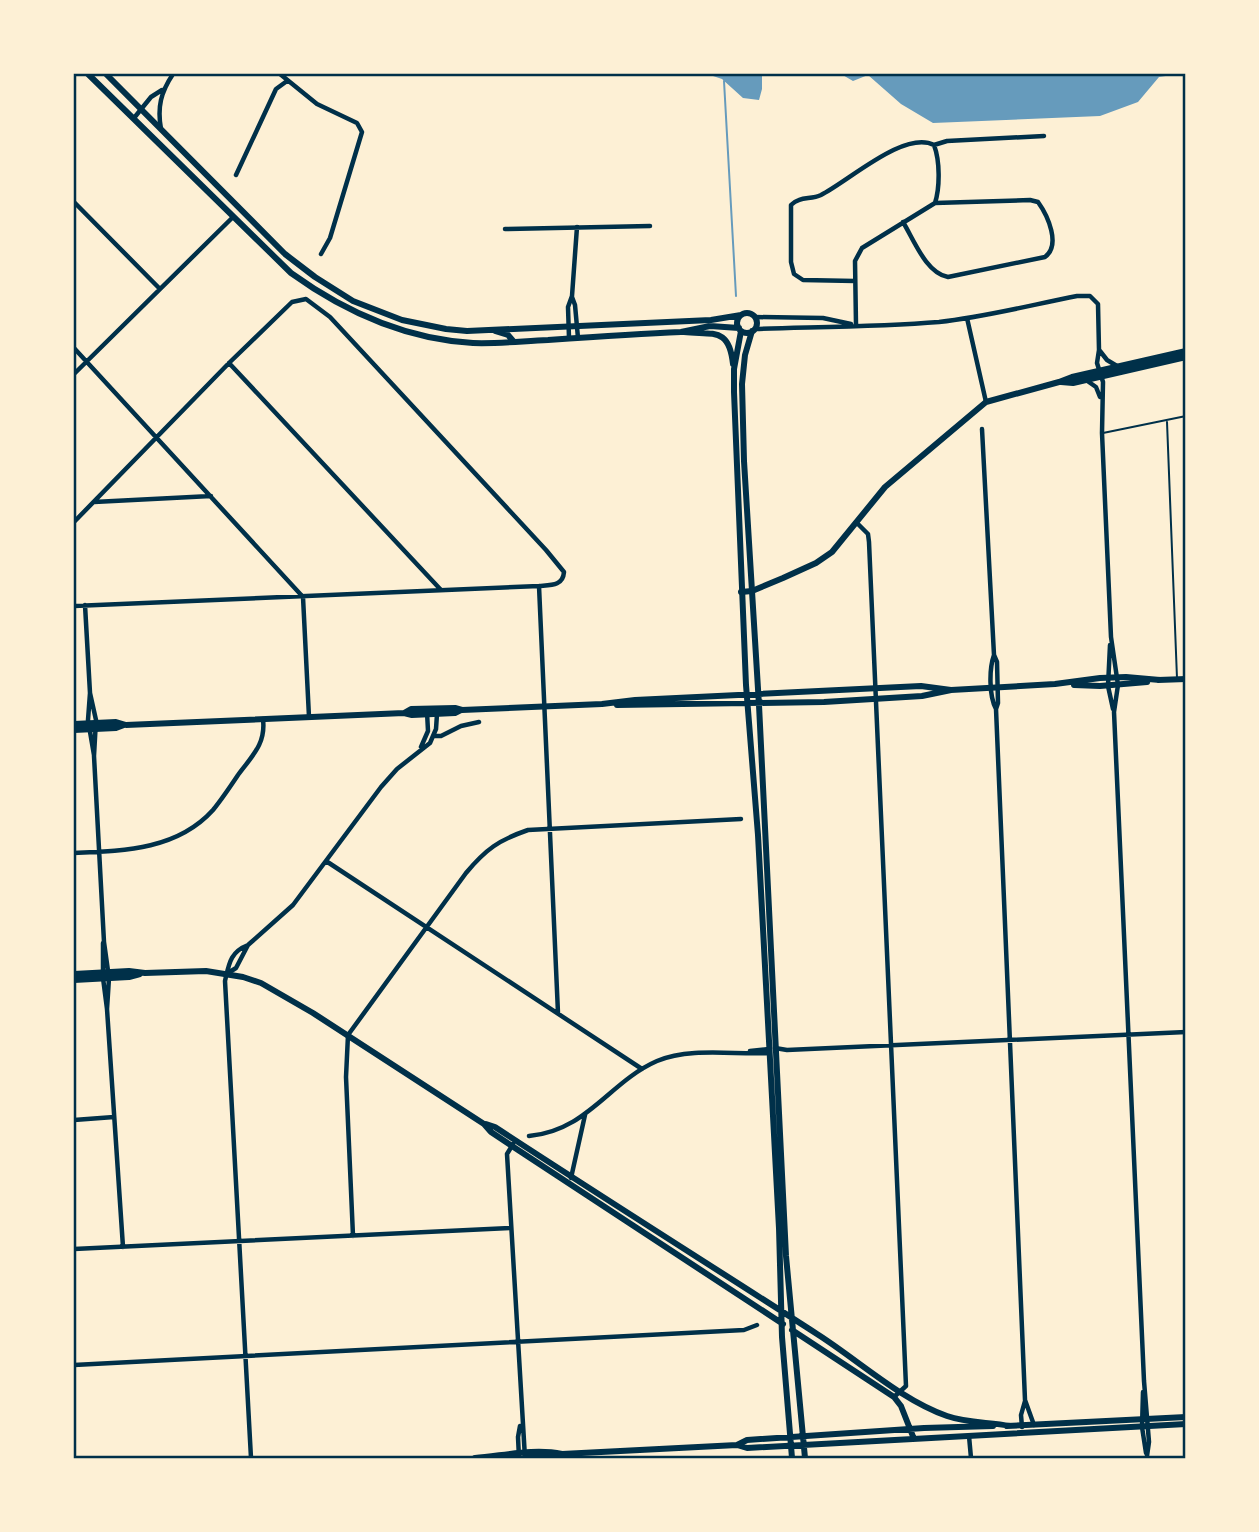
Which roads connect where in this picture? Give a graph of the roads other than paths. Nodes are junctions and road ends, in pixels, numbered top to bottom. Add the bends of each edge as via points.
1 (89, 74) edge
2 (106, 74) edge
3 (173, 74) edge
4 (279, 74) edge
5 (288, 81) junction
6 (162, 90) junction
7 (141, 109) junction
8 (134, 118) junction
9 (161, 130) junction
10 (1044, 136) dead end
11 (934, 145) junction
12 (236, 175) dead end
13 (74, 202) edge
14 (935, 203) junction
15 (232, 218) junction
16 (903, 222) junction
17 (650, 226) dead end
18 (577, 227) junction
19 (505, 229) dead end
20 (321, 254) dead end
21 (855, 281) junction
22 (159, 288) junction
23 (572, 296) junction
24 (741, 315) junction
25 (755, 317) junction
26 (967, 318) junction
27 (568, 325) junction
28 (577, 325) junction
29 (856, 325) junction
30 (490, 330) junction
31 (740, 330) junction
32 (754, 330) junction
33 (681, 332) junction
34 (569, 338) junction
35 (578, 338) junction
36 (514, 342) junction
37 (74, 348) edge
38 (1099, 350) junction
39 (1185, 351) edge
40 (1185, 357) edge
41 (86, 361) junction
42 (229, 363) junction
43 (1117, 366) junction
44 (734, 369) junction
45 (1100, 373) junction
46 (74, 374) edge
47 (1086, 380) junction
48 (1059, 382) junction
49 (1101, 397) junction
50 (986, 402) junction
51 (1185, 416) edge
52 (1167, 422) junction
53 (982, 429) dead end
54 (1102, 433) junction
55 (157, 438) junction
56 (211, 496) junction
57 (93, 502) junction
58 (74, 522) edge
59 (856, 522) junction
60 (539, 586) junction
61 (441, 590) junction
62 (752, 591) junction
63 (741, 592) junction
64 (303, 597) junction
65 (85, 605) junction
66 (74, 606) edge
67 (1111, 637) junction
68 (1182, 679) edge
69 (1117, 681) junction
70 (1107, 682) junction
71 (995, 687) junction
72 (876, 689) junction
73 (951, 690) junction
74 (90, 693) junction
75 (747, 694) junction
76 (758, 694) junction
77 (877, 699) junction
78 (602, 704) junction
79 (747, 705) junction
80 (759, 705) junction
81 (545, 706) junction
82 (437, 711) junction
83 (427, 712) junction
84 (1114, 712) junction
85 (309, 717) junction
86 (263, 719) junction
87 (479, 722) dead end
88 (74, 724) edge
89 (88, 726) junction
90 (96, 726) junction
91 (74, 730) edge
92 (435, 736) junction
93 (421, 748) junction
94 (94, 756) junction
95 (741, 819) dead end
96 (551, 828) junction
97 (97, 852) junction
98 (74, 853) edge
99 (326, 861) junction
100 (426, 928) junction
101 (248, 945) junction
102 (74, 974) edge
103 (227, 974) junction
104 (106, 975) junction
105 (74, 980) edge
106 (558, 1013) junction
107 (1185, 1032) edge
108 (348, 1035) junction
109 (1128, 1035) junction
110 (1010, 1040) junction
111 (891, 1045) junction
112 (772, 1050) junction
113 (642, 1069) junction
114 (586, 1114) junction
115 (114, 1118) junction
116 (74, 1120) edge
117 (529, 1136) dead end
118 (514, 1144) junction
119 (571, 1178) junction
120 (510, 1228) junction
121 (353, 1236) junction
122 (239, 1241) junction
123 (123, 1247) junction
124 (74, 1249) edge
125 (781, 1311) junction
126 (790, 1316) junction
127 (782, 1323) junction
128 (757, 1325) dead end
129 (792, 1330) junction
130 (517, 1341) junction
131 (245, 1356) junction
132 (74, 1365) edge
133 (900, 1391) junction
134 (894, 1397) junction
135 (1026, 1400) junction
136 (1185, 1417) edge
137 (1145, 1423) junction
138 (1185, 1424) edge
139 (1034, 1425) junction
140 (1010, 1426) junction
141 (909, 1429) junction
142 (1022, 1429) junction
143 (969, 1436) junction
144 (803, 1437) junction
145 (790, 1438) junction
146 (914, 1439) junction
147 (737, 1445) junction
148 (804, 1445) junction
149 (791, 1446) junction
150 (523, 1456) edge
151 (1147, 1457) edge
152 (251, 1458) edge
153 (478, 1458) edge
154 (792, 1458) edge
155 (805, 1458) edge
156 (971, 1458) edge

1 - 8 main road
2 - 7 main road
3 - 6 street
4 - 5 street
5 - 12 street via 276,89
5 - 20 street via 362,130 330,238
6 - 7 street
6 - 9 street
7 - 8 street
7 - 9 main road
8 - 15 main road
9 - 30 main road via 285,254 353,301 402,320 446,329
10 - 11 street
11 - 14 street
11 - 21 street via 927,141 903,145 818,197 797,199 791,205 794,274 803,280
13 - 22 street
14 - 16 street
14 - 16 street via 1038,202 1052,235 1052,252 948,277 931,268
15 - 22 street
15 - 36 main road via 291,273 353,313 422,335 474,343
16 - 21 street via 862,248 855,261
17 - 18 street
18 - 19 street
18 - 23 street
21 - 29 street
22 - 41 street
23 - 27 street
23 - 28 street
24 - 25 main road
24 - 28 main road
24 - 31 main road
25 - 29 street via 823,318
25 - 32 main road
26 - 29 street
26 - 38 street via 1090,296 1098,304
26 - 50 street
27 - 28 main road
27 - 30 main road
27 - 34 street
28 - 35 street
29 - 32 street
30 - 36 main road via 508,335
31 - 32 main road
31 - 33 main road via 710,326
31 - 44 main road
32 - 62 main road via 743,370 741,403
33 - 35 main road
33 - 44 main road via 725,338
34 - 35 main road
34 - 36 main road
37 - 41 street
38 - 43 street
38 - 45 street
39 - 43 main road
40 - 45 main road
41 - 46 street
41 - 55 street
42 - 55 street
42 - 60 street via 292,302 311,301 562,566 562,581
42 - 61 street
43 - 45 main road
44 - 63 main road
45 - 47 main road
45 - 48 main road
45 - 49 street
47 - 48 main road
47 - 49 street
48 - 50 main road
49 - 54 street
50 - 59 main road via 885,488
51 - 52 lane
52 - 54 lane
52 - 68 lane
53 - 71 street
54 - 67 street
55 - 56 street
55 - 57 street
56 - 57 street
56 - 64 street
57 - 58 street
59 - 62 main road via 825,558
59 - 72 street via 868,534 869,542
60 - 61 street
60 - 81 street
61 - 64 street
62 - 63 main road
62 - 76 main road
63 - 75 main road
64 - 65 street
64 - 85 street
65 - 66 street
65 - 74 street
67 - 69 street
67 - 70 street
68 - 69 main road
69 - 70 main road
69 - 84 street
70 - 71 main road
70 - 84 street
71 - 73 main road
71 - 110 street
72 - 73 main road
72 - 76 main road
72 - 77 street
73 - 77 main road
74 - 89 street
74 - 90 street
75 - 76 main road
75 - 78 main road
75 - 79 main road
76 - 80 main road
77 - 80 main road
77 - 111 street
78 - 79 main road
78 - 81 main road
79 - 80 main road
79 - 112 main road
80 - 112 main road
81 - 82 main road
81 - 96 street
82 - 83 main road
82 - 92 street
83 - 85 main road via 411,709
83 - 93 street via 428,731
84 - 109 street
85 - 86 main road
86 - 90 main road
86 - 97 street via 262,740 212,811 168,841
87 - 92 street
88 - 89 main road
89 - 90 main road
89 - 91 main road
89 - 94 street
90 - 94 street
92 - 93 street
93 - 99 street via 381,787
94 - 97 street
95 - 96 street
96 - 100 street via 505,837 484,851
96 - 106 street
97 - 98 street
97 - 104 street
99 - 100 street
99 - 101 street via 293,905
100 - 106 street
100 - 108 street
101 - 103 street via 236,968
101 - 103 street via 229,961
102 - 104 main road
103 - 104 main road
103 - 108 main road via 282,993
103 - 122 street
104 - 105 main road
104 - 115 street
106 - 113 street
107 - 109 street
108 - 118 main road
108 - 121 street
109 - 110 street
109 - 137 street
110 - 111 street
110 - 135 street
111 - 112 street
111 - 133 street via 906,1386
112 - 113 street via 679,1055
112 - 125 main road
112 - 126 main road
113 - 114 street
114 - 117 street via 552,1133
114 - 119 street
115 - 116 street
115 - 123 street
118 - 119 main road
118 - 120 street via 507,1154
119 - 125 main road
119 - 127 main road
120 - 121 street
120 - 130 street
121 - 122 street
122 - 123 street
122 - 131 street
123 - 124 street
125 - 126 main road
125 - 127 main road
126 - 129 main road
126 - 133 main road
127 - 129 main road
127 - 145 main road
128 - 130 street via 744,1330
129 - 134 main road
129 - 144 main road
130 - 131 street
130 - 150 street via 518,1437
131 - 132 street
131 - 152 street
133 - 134 street
133 - 140 main road via 959,1420
134 - 141 main road
135 - 139 street
135 - 142 street
136 - 137 main road
137 - 138 main road
137 - 139 main road
137 - 142 main road
137 - 151 street
139 - 142 main road
140 - 141 main road
140 - 142 main road
141 - 144 main road
141 - 146 main road
142 - 143 main road
143 - 146 main road
143 - 156 street
144 - 145 main road
144 - 148 main road
145 - 147 main road via 747,1440
145 - 149 main road
146 - 148 main road
147 - 149 main road
147 - 150 main road
148 - 149 main road
148 - 155 main road
149 - 154 main road
150 - 153 main road

